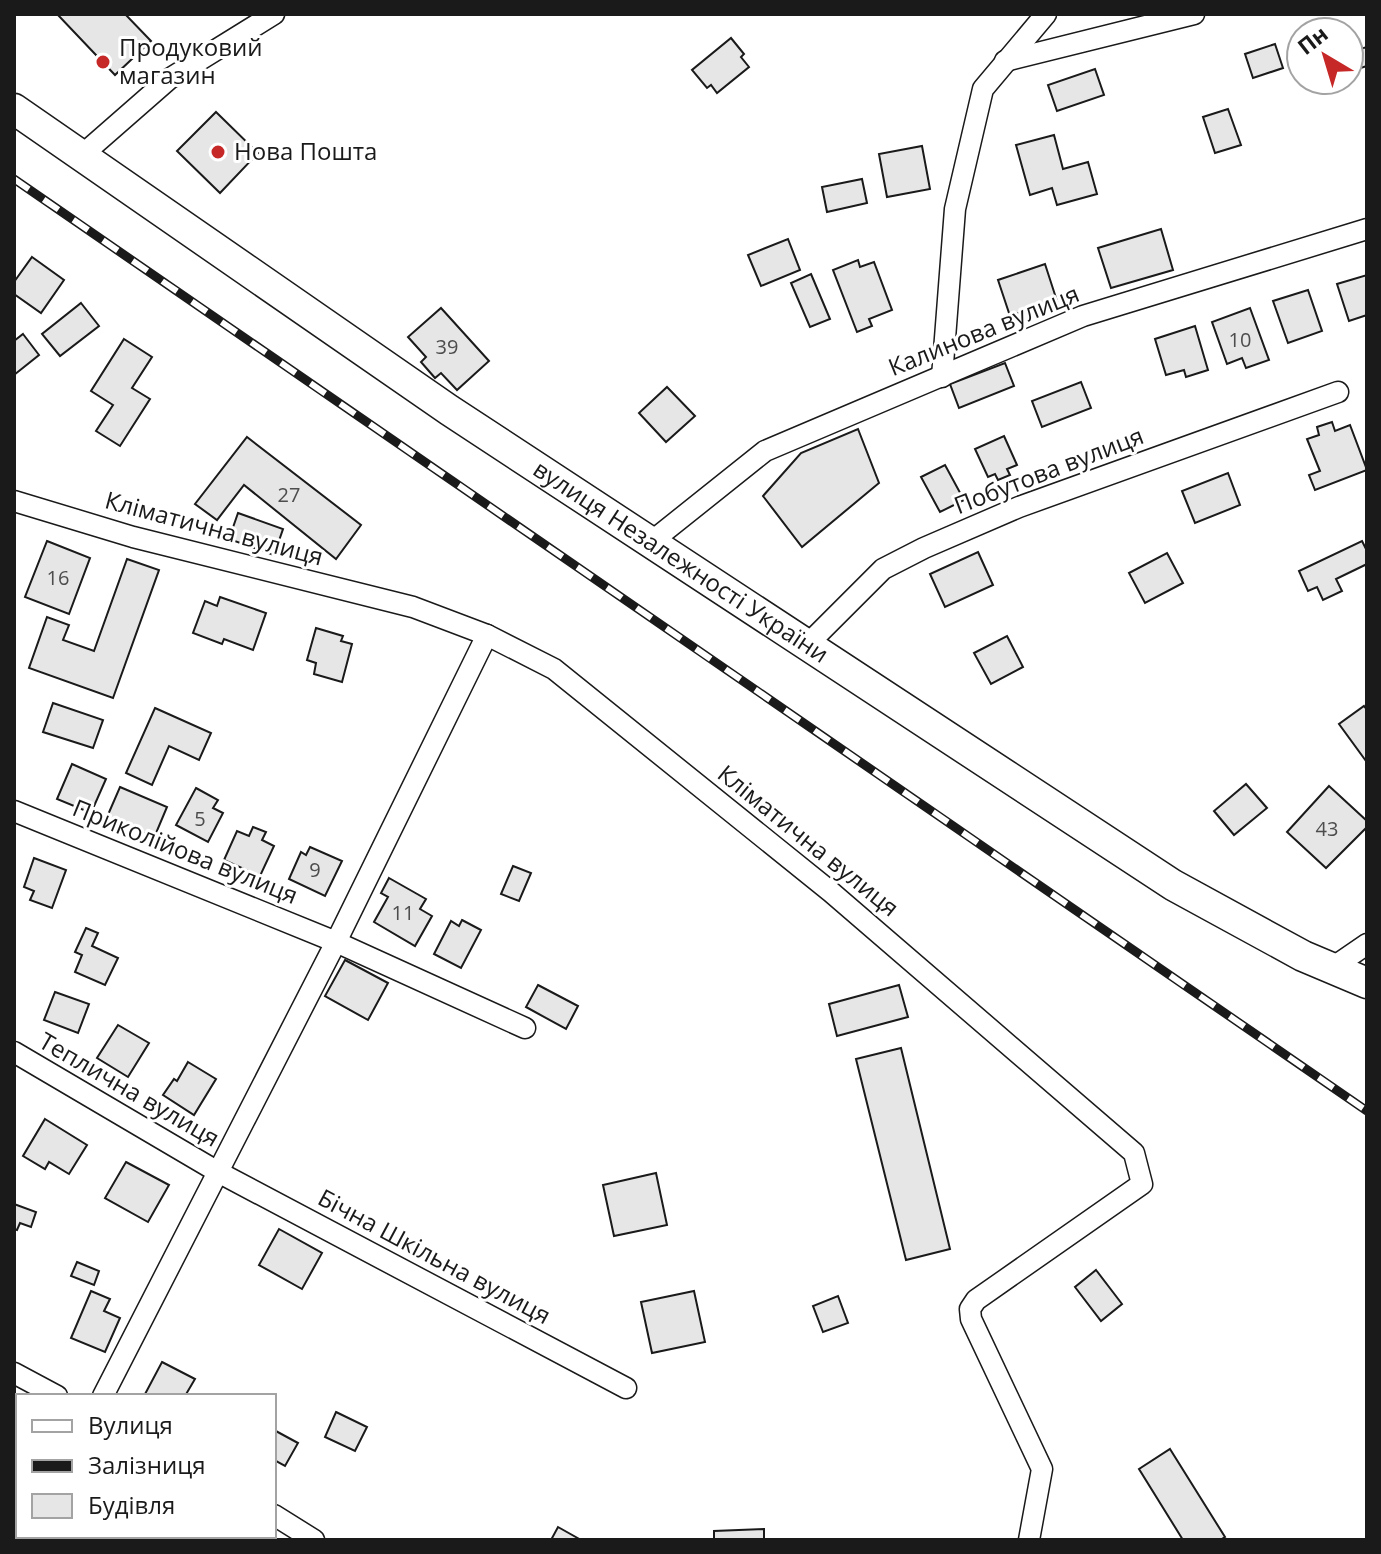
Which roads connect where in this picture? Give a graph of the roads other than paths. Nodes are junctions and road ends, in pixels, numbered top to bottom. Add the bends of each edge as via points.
1 (274, 14) edge
2 (1046, 14) edge
3 (1194, 14) edge
4 (1005, 61) junction
5 (14, 109) edge
6 (81, 156) junction
7 (1367, 229) edge
8 (942, 377) junction
9 (1338, 392) dead end
10 (14, 501) edge
11 (651, 542) junction
12 (487, 635) junction
13 (807, 645) junction
14 (14, 811) edge
15 (336, 942) junction
16 (1367, 944) edge
17 (1332, 968) junction
18 (1367, 983) edge
19 (525, 1028) dead end
20 (14, 1052) edge
21 (218, 1172) junction
22 (14, 1373) edge
23 (626, 1388) dead end
24 (53, 1394) edge
25 (104, 1394) edge
26 (276, 1516) edge
27 (314, 1540) edge
28 (1029, 1540) edge

1 - 6 street via 169,79
2 - 4 street
3 - 4 street
4 - 8 street via 983,89 955,209
5 - 6 main road, вулиця Незалежності України
6 - 11 main road, вулиця Незалежності України
7 - 8 street, Калинова вулиця via 1083,316
8 - 11 street, Калинова вулиця via 765,451
9 - 13 street, Побутова вулиця via 1019,507 924,548 883,569
10 - 12 street, Кліматична вулиця via 133,537 413,607
11 - 13 main road, вулиця Незалежності України
12 - 15 street
12 - 28 street, Кліматична вулиця via 554,669 831,892 1134,1153 1142,1184 970,1309 1042,1469
13 - 17 main road, вулиця Незалежності України via 1173,885
14 - 15 street, Приколійова вулиця
15 - 19 street, Приколійова вулиця
15 - 21 street
16 - 17 street
17 - 18 main road, вулиця Незалежності України
20 - 21 street, Теплична вулиця
21 - 23 street, Бічна Шкільна вулиця
21 - 25 street
22 - 24 street
26 - 27 street

